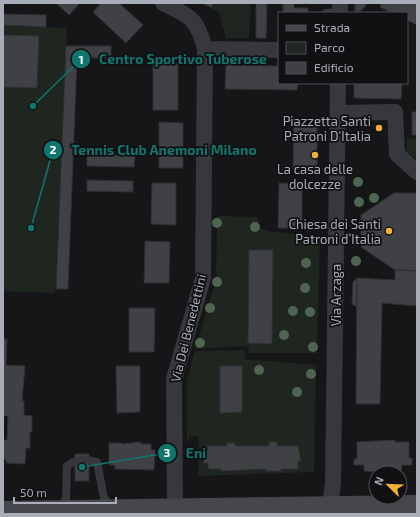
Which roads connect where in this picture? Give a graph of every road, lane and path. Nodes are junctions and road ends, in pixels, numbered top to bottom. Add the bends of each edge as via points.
1 (163, 3) edge
2 (205, 49) junction
3 (278, 50) edge
4 (338, 84) edge
5 (338, 113) junction
6 (417, 172) edge
7 (417, 506) edge
8 (175, 510) junction
9 (330, 510) edge
10 (114, 511) junction
11 (3, 512) edge
12 (58, 512) junction

1 - 2 street, Via Dei Benedettini via 189,16 195,22
2 - 3 street
2 - 8 street, Via Dei Benedettini via 203,278 174,379
4 - 5 street, Via Arzaga
5 - 6 street via 395,112 397,154
5 - 9 street, Via Arzaga via 333,482
7 - 9 street
8 - 9 street
8 - 10 street
10 - 12 street
10 - 12 lane via 104,498 98,462 91,460 72,462 67,466 66,498
11 - 12 street

